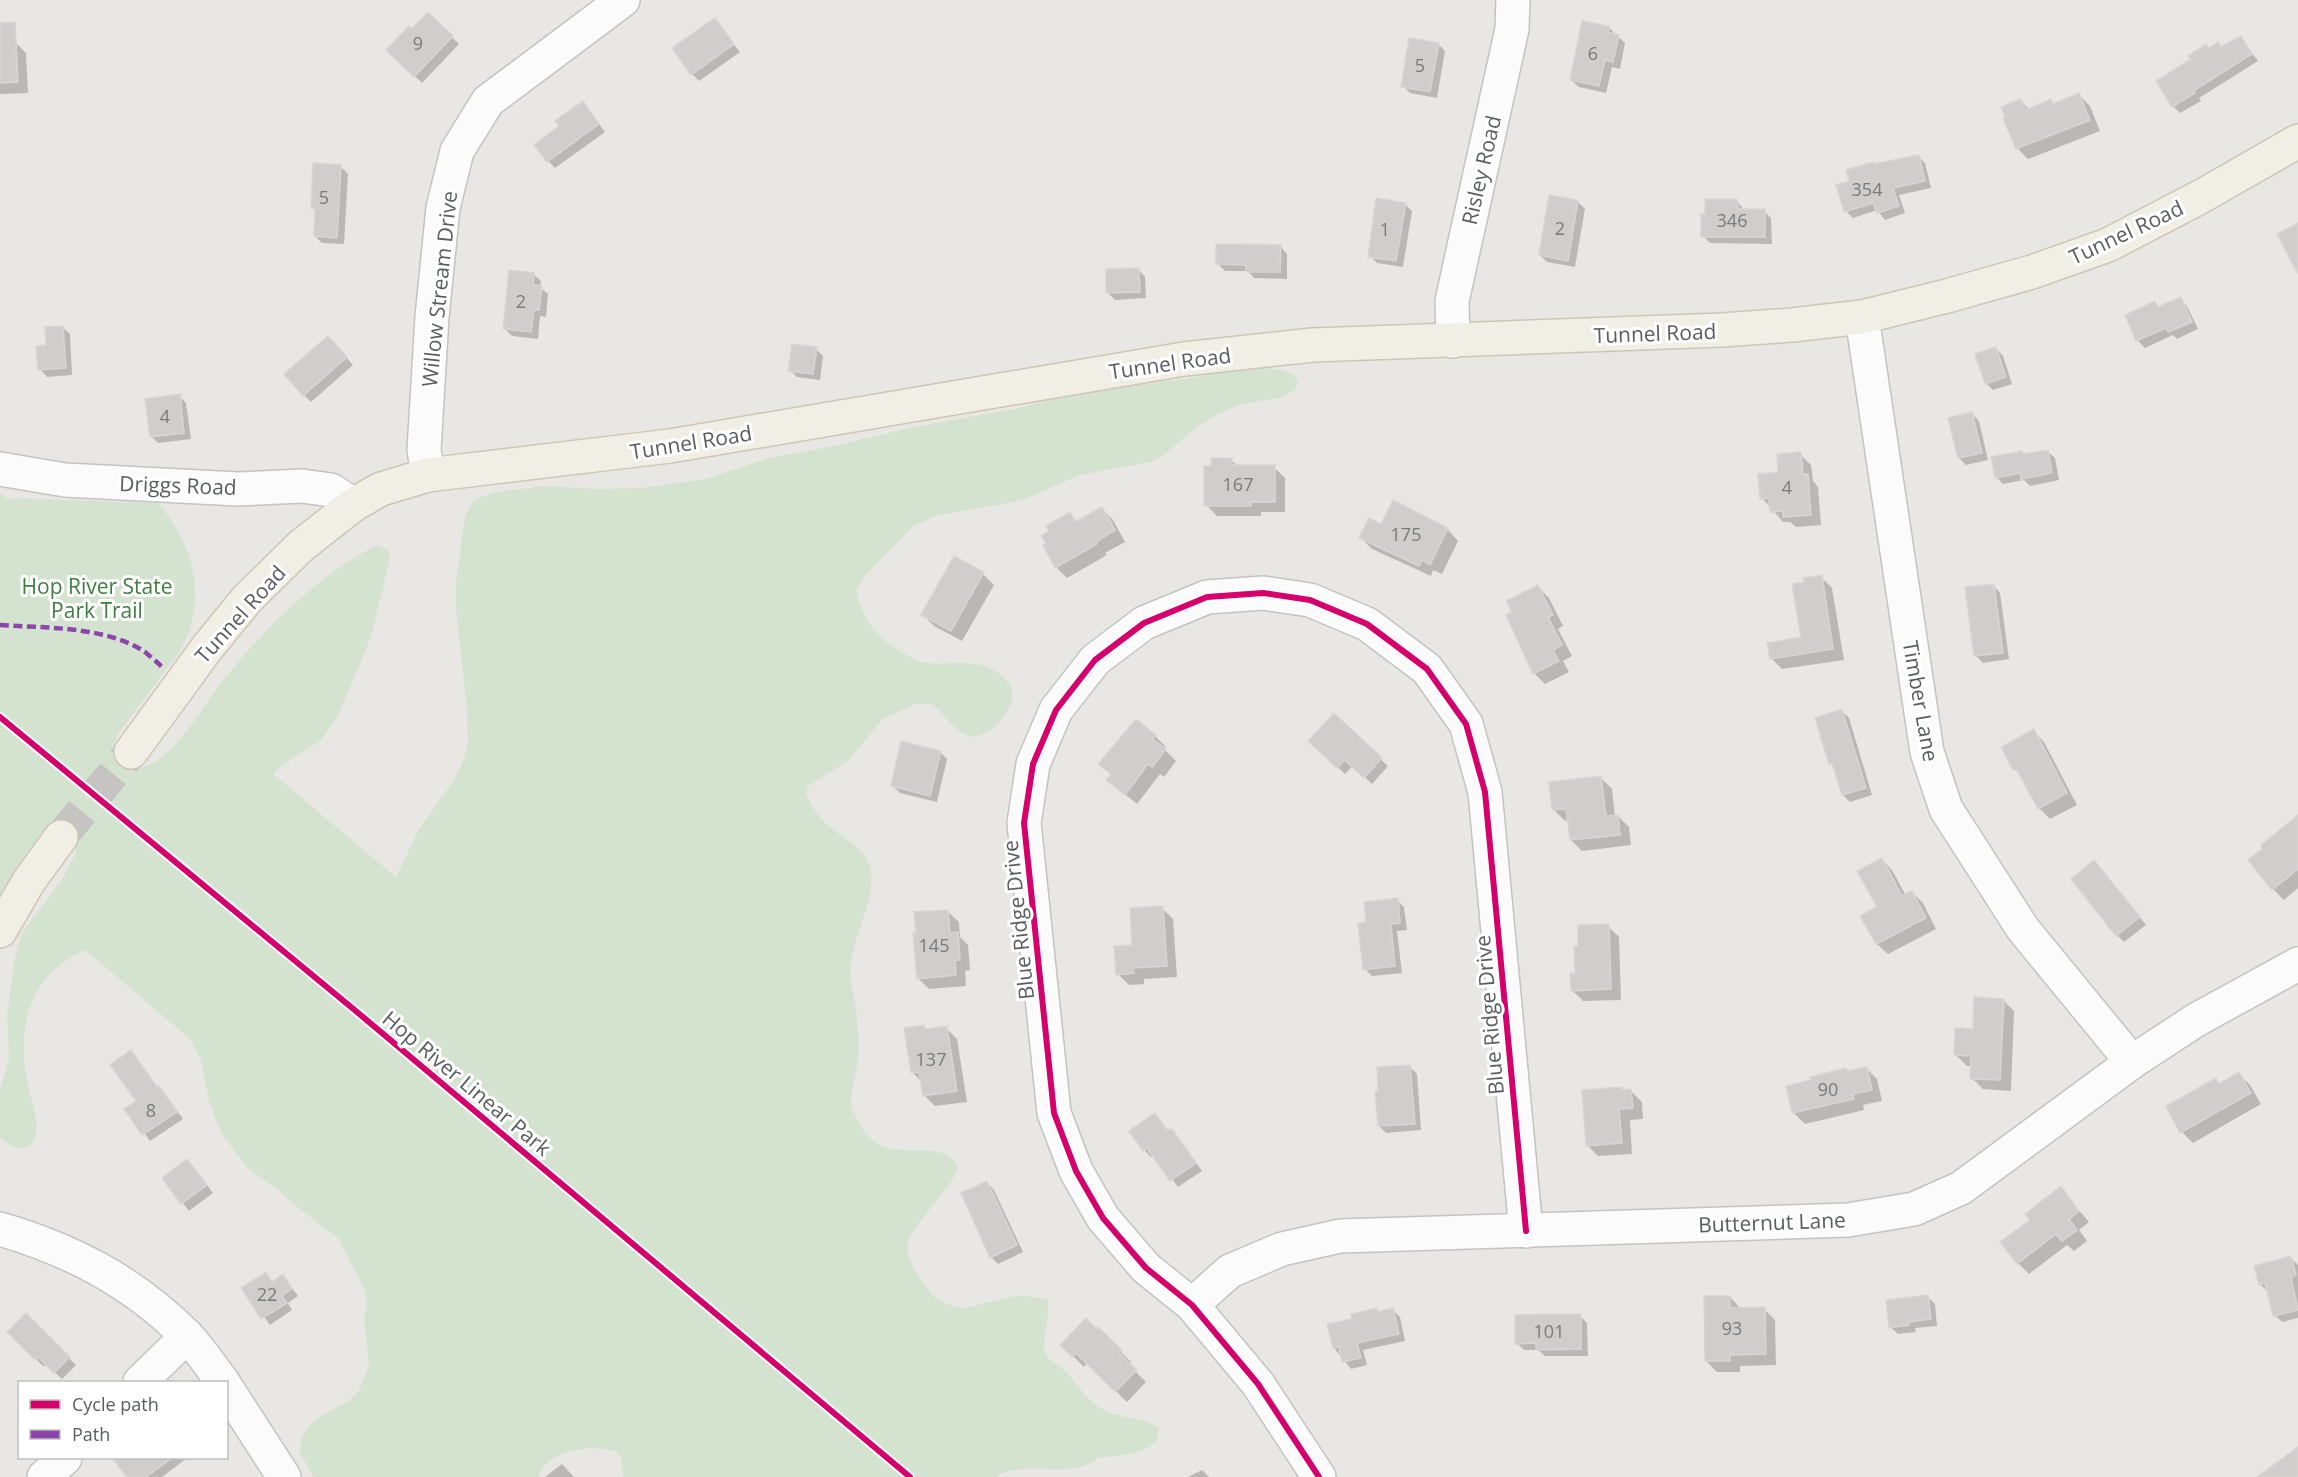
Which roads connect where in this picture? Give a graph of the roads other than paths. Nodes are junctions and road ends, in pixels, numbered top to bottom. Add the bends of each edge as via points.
1 (622, 0) edge
2 (1513, 0) edge
3 (2298, 141) edge
4 (1862, 317) junction
5 (1453, 341) junction
6 (0, 469) edge
7 (428, 474) junction
8 (353, 505) junction
9 (131, 752) tunnel mouth
10 (61, 837) tunnel mouth
11 (0, 931) edge
12 (2298, 964) edge
13 (2132, 1062) junction
14 (0, 1229) edge
15 (1526, 1231) junction
16 (1192, 1305) junction
17 (187, 1336) junction
18 (142, 1381) edge
19 (221, 1381) edge
20 (228, 1390) edge
21 (64, 1459) edge
22 (44, 1477) edge
23 (284, 1477) edge
24 (1319, 1477) edge

1 - 7 street, Willow Stream Drive via 488,101 457,151 443,208 432,317 424,450
2 - 5 street, Risley Road via 1512,29 1452,301
3 - 4 main road, Tunnel Road via 2108,244 2032,272
4 - 5 main road, Tunnel Road via 1722,330
4 - 13 street, Timber Lane via 1927,752 1946,809 2023,929
5 - 7 main road, Tunnel Road via 1313,345 1184,359 670,446
6 - 8 street, Driggs Road via 65,480 238,489 302,486 331,490
7 - 8 main road, Tunnel Road via 381,489
8 - 9 main road, Tunnel Road via 301,546 247,599
10 - 11 main road
12 - 13 street, Butternut Lane via 2196,1020
13 - 15 street, Butternut Lane via 1962,1188 1914,1209 1848,1220
14 - 17 street via 85,1260 140,1295
15 - 16 street, Butternut Lane via 1340,1236 1282,1249 1230,1272
15 - 16 street, Blue Ridge Drive via 1485,792 1466,724 1427,669 1367,624 1310,600 1263,593 1207,597 1144,623 1095,660 1056,710 1033,764 1024,823 1054,1113 1076,1171 1103,1218 1146,1268
16 - 24 street, Blue Ridge Drive via 1258,1384
17 - 18 street
17 - 19 street
20 - 23 street
21 - 22 street

